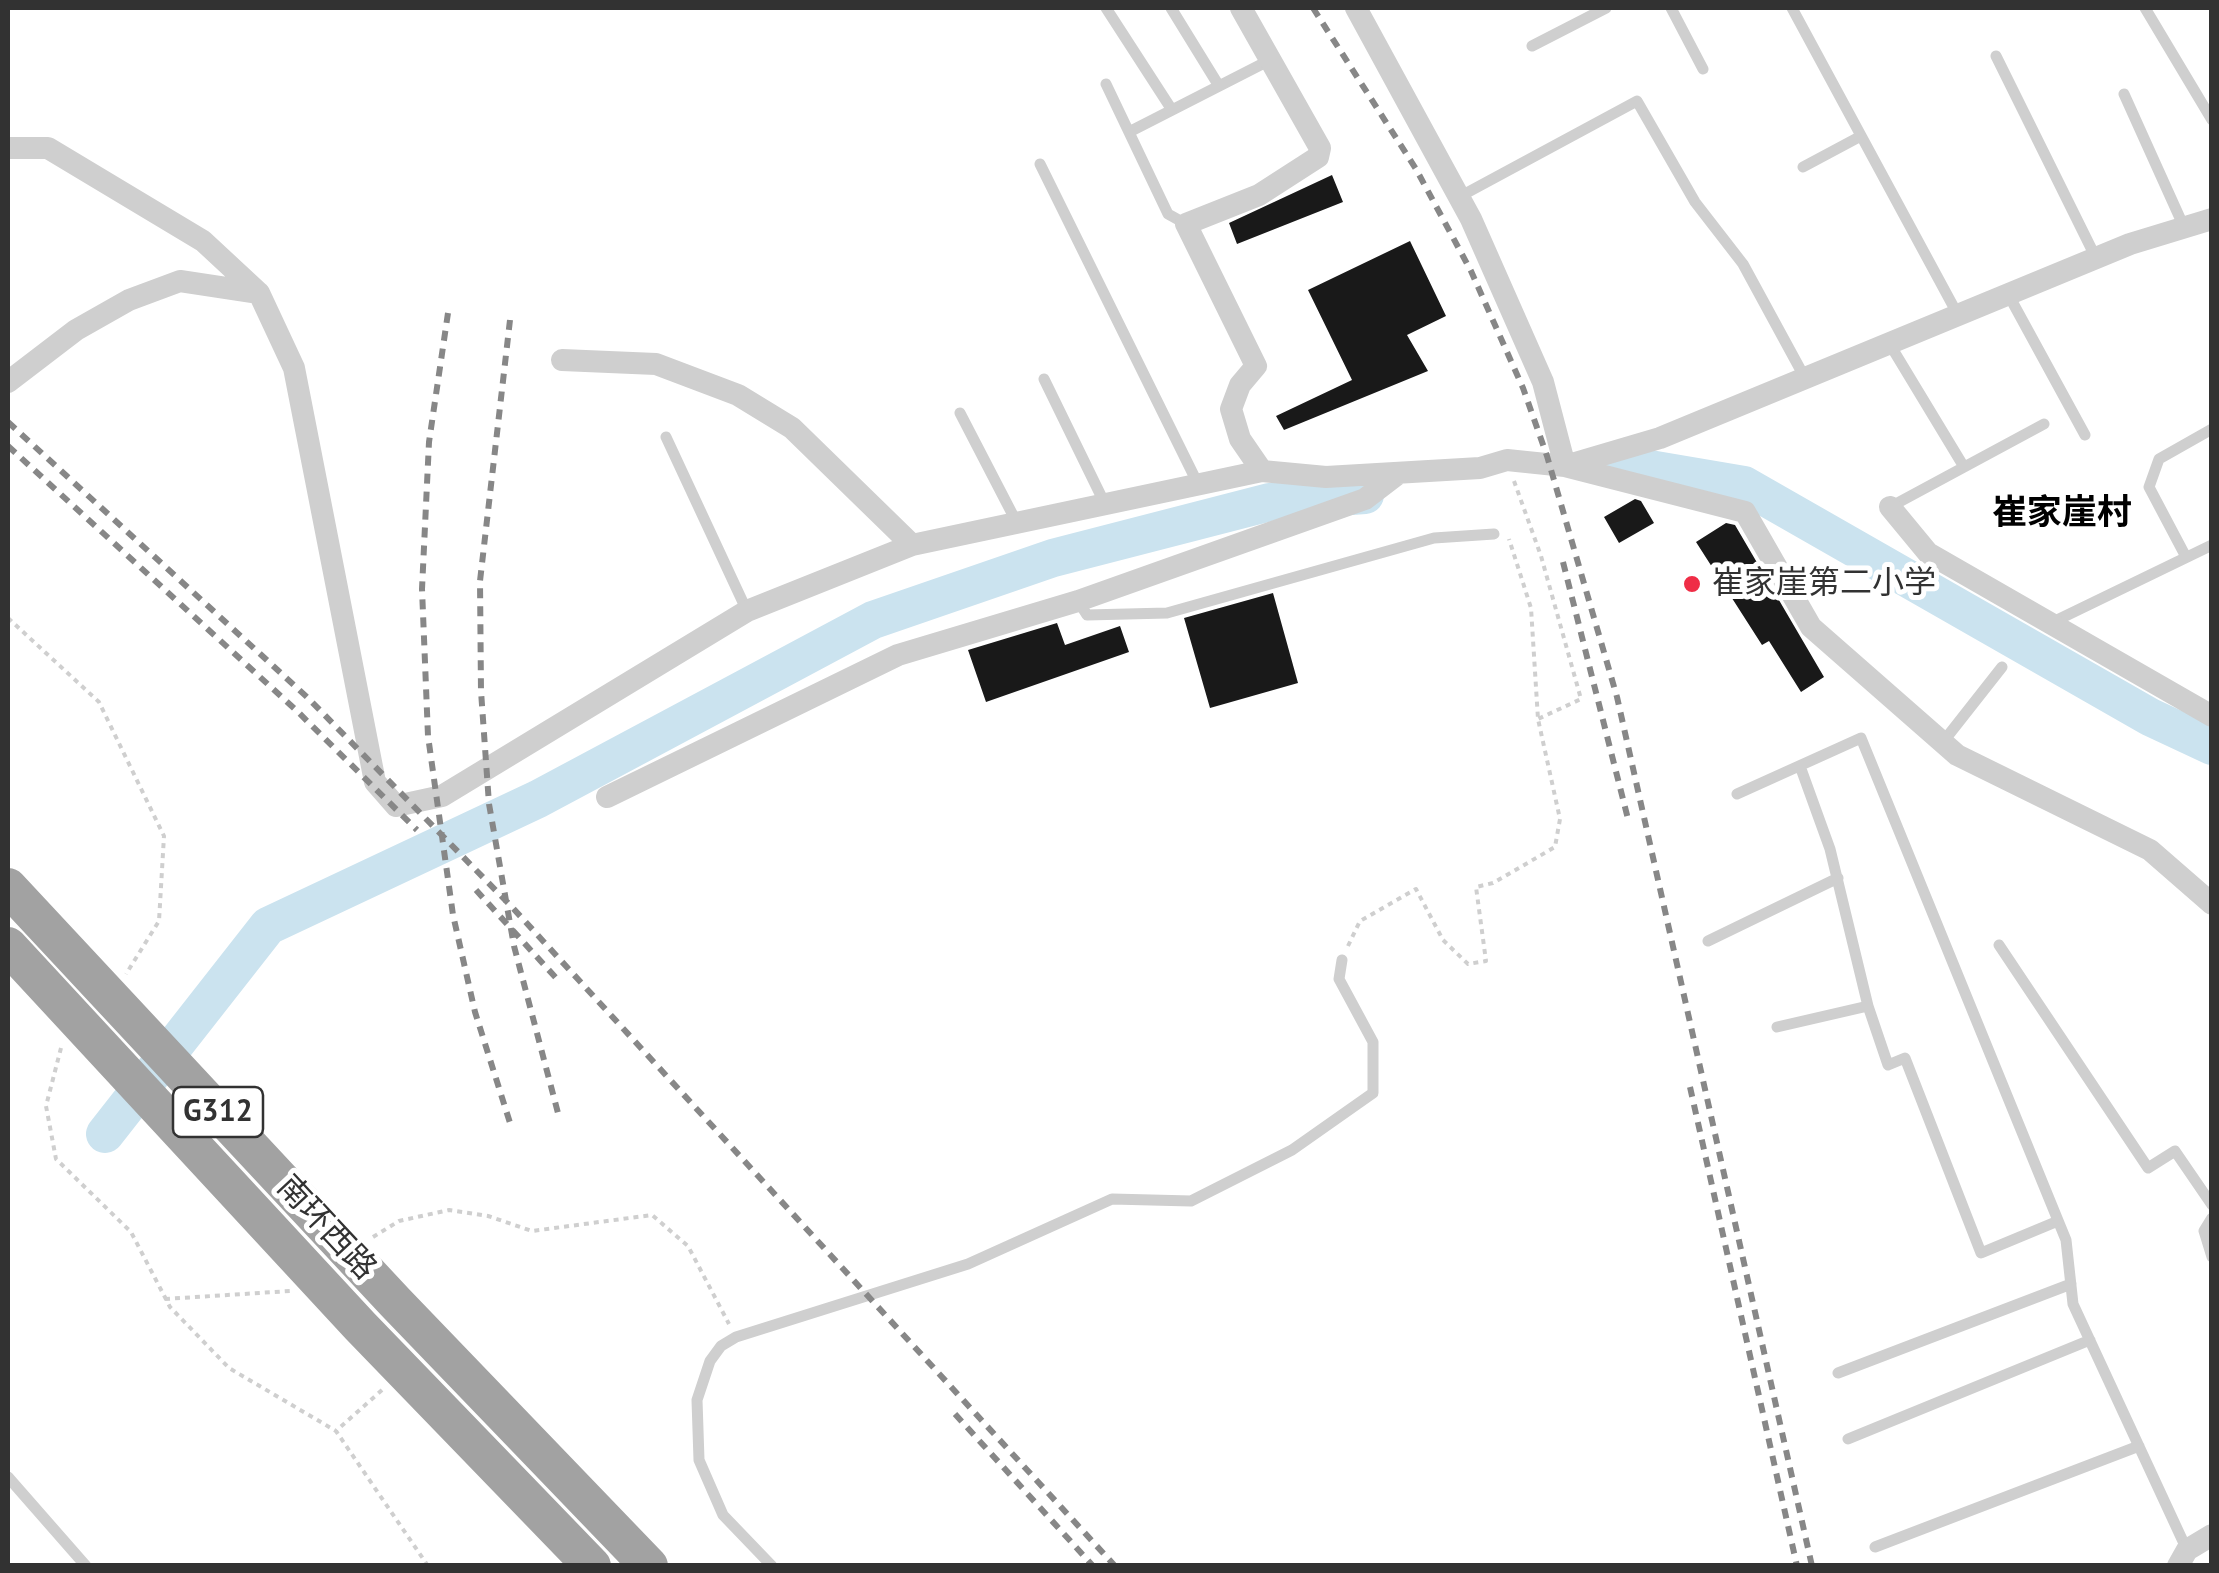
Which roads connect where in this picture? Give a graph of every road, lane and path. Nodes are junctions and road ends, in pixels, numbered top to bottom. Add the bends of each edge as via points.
1 (1106, 8) edge
2 (1171, 8) edge
3 (1241, 8) edge
4 (1356, 8) edge
5 (1606, 8) edge
6 (1671, 8) edge
7 (1792, 8) edge
8 (2145, 8) edge
9 (1581, 13) edge
10 (1532, 46) dead end
11 (1996, 56) dead end
12 (1270, 60) junction
13 (1703, 69) dead end
14 (1106, 84) dead end
15 (1220, 86) junction
16 (2124, 94) dead end
17 (1172, 110) junction
18 (2212, 120) edge
19 (1132, 131) junction
20 (1861, 136) junction
21 (8, 148) edge
22 (1040, 164) dead end
23 (1803, 168) dead end
24 (1459, 197) junction
25 (2212, 219) edge
26 (1186, 224) junction
27 (2184, 228) junction
28 (2096, 258) junction
29 (259, 293) junction
30 (2008, 294) junction
31 (1958, 315) junction
32 (1889, 343) junction
33 (562, 360) dead end
34 (1805, 378) junction
35 (1044, 380) dead end
36 (8, 382) edge
37 (960, 413) dead end
38 (2044, 424) dead end
39 (2212, 428) edge
40 (2085, 435) dead end
41 (666, 437) dead end
42 (1506, 460) junction
43 (1565, 466) junction
44 (1964, 467) junction
45 (1262, 471) junction
46 (1399, 473) junction
47 (1198, 484) junction
48 (1106, 504) junction
49 (1890, 507) joint
50 (1018, 523) junction
51 (1494, 534) joint
52 (912, 544) junction
53 (2212, 545) edge
54 (2186, 558) junction
55 (1078, 601) junction
56 (747, 611) junction
57 (2049, 624) junction
58 (2002, 667) dead end
59 (2210, 714) edge
60 (1538, 719) junction
61 (1943, 742) junction
62 (1800, 766) junction
63 (1737, 794) dead end
64 (607, 796) dead end
65 (1838, 878) junction
66 (8, 887) edge
67 (2212, 904) edge
68 (1708, 941) dead end
69 (2000, 945) dead end
70 (10, 948) edge
71 (1342, 960) joint
72 (1868, 1006) junction
73 (1777, 1027) dead end
74 (2212, 1205) edge
75 (2212, 1218) edge
76 (2058, 1221) junction
77 (366, 1242) dead end
78 (2212, 1258) edge
79 (300, 1284) dead end
80 (2071, 1284) junction
81 (166, 1299) dead end
82 (736, 1337) junction
83 (2090, 1340) junction
84 (404, 1371) junction
85 (1838, 1373) dead end
86 (1848, 1438) dead end
87 (2139, 1446) junction
88 (8, 1477) edge
89 (2212, 1536) edge
90 (1875, 1547) dead end
91 (2183, 1560) edge
92 (86, 1566) edge
93 (428, 1566) edge
94 (592, 1566) edge
95 (649, 1566) edge
96 (772, 1566) edge

1 - 17 lane
2 - 15 lane
3 - 12 street
4 - 24 street
5 - 9 lane
6 - 13 lane
7 - 20 lane
8 - 18 lane
9 - 10 lane
11 - 28 lane
12 - 15 lane
12 - 26 street via 1320,148 1318,157 1259,196
14 - 19 lane
15 - 17 lane
16 - 27 lane
17 - 19 lane
19 - 26 lane via 1168,214
20 - 23 lane
20 - 31 lane
21 - 29 street via 48,148 202,241
22 - 47 lane
24 - 34 lane via 1637,101 1695,202 1743,264
24 - 43 street via 1543,382
25 - 27 street
26 - 45 street via 1256,366 1230,409
27 - 28 street
28 - 30 street
29 - 36 street via 180,281 76,330
29 - 56 street via 294,368 376,782 396,806 442,796
30 - 31 street
30 - 40 lane
31 - 32 street
32 - 34 street
32 - 44 lane
33 - 52 street via 656,364 738,395 792,428
34 - 43 street via 1660,438
35 - 48 lane
37 - 50 lane
38 - 44 lane
39 - 54 lane via 2159,459 2149,487
41 - 56 lane
42 - 43 street
42 - 46 street
42 - 60 path via 1581,699
43 - 61 street via 1745,512 1811,627
44 - 49 lane
45 - 46 street
45 - 47 street
46 - 55 street via 1366,499
47 - 48 street
48 - 50 street
49 - 57 street via 1928,553
50 - 52 street
51 - 55 lane via 1434,538 1168,613 1087,615
51 - 60 path via 1508,536 1531,608
52 - 56 street
53 - 54 lane
54 - 57 lane
55 - 64 street via 898,655
57 - 59 street
58 - 61 lane
60 - 71 path via 1560,819 1555,846 1476,887 1486,961 1468,964 1443,940 1416,889 1360,921
61 - 67 street via 2150,850
62 - 63 lane
62 - 65 lane
62 - 76 lane via 1861,738
65 - 68 lane
65 - 72 lane
66 - 95 highway, 南环西路 / G312
69 - 74 lane via 2148,1168 2175,1151
70 - 84 highway, 南环西路 / G312
71 - 82 lane via 1339,979 1373,1042 1373,1093 1292,1150 1191,1202 1112,1199 968,1264
72 - 73 lane
72 - 76 lane via 1888,1065 1905,1058 1981,1253
75 - 78 lane via 2204,1231
76 - 80 lane
77 - 82 path via 398,1221 448,1210 532,1231 652,1215 688,1246
79 - 81 path via 284,1295
80 - 83 lane
80 - 85 lane
82 - 96 lane via 710,1361 702,1381 695,1420 699,1460 723,1515
83 - 86 lane
83 - 87 lane
84 - 93 path via 336,1431
84 - 94 highway, 南环西路 / G312
87 - 90 lane
87 - 91 lane
88 - 92 lane
89 - 91 street

